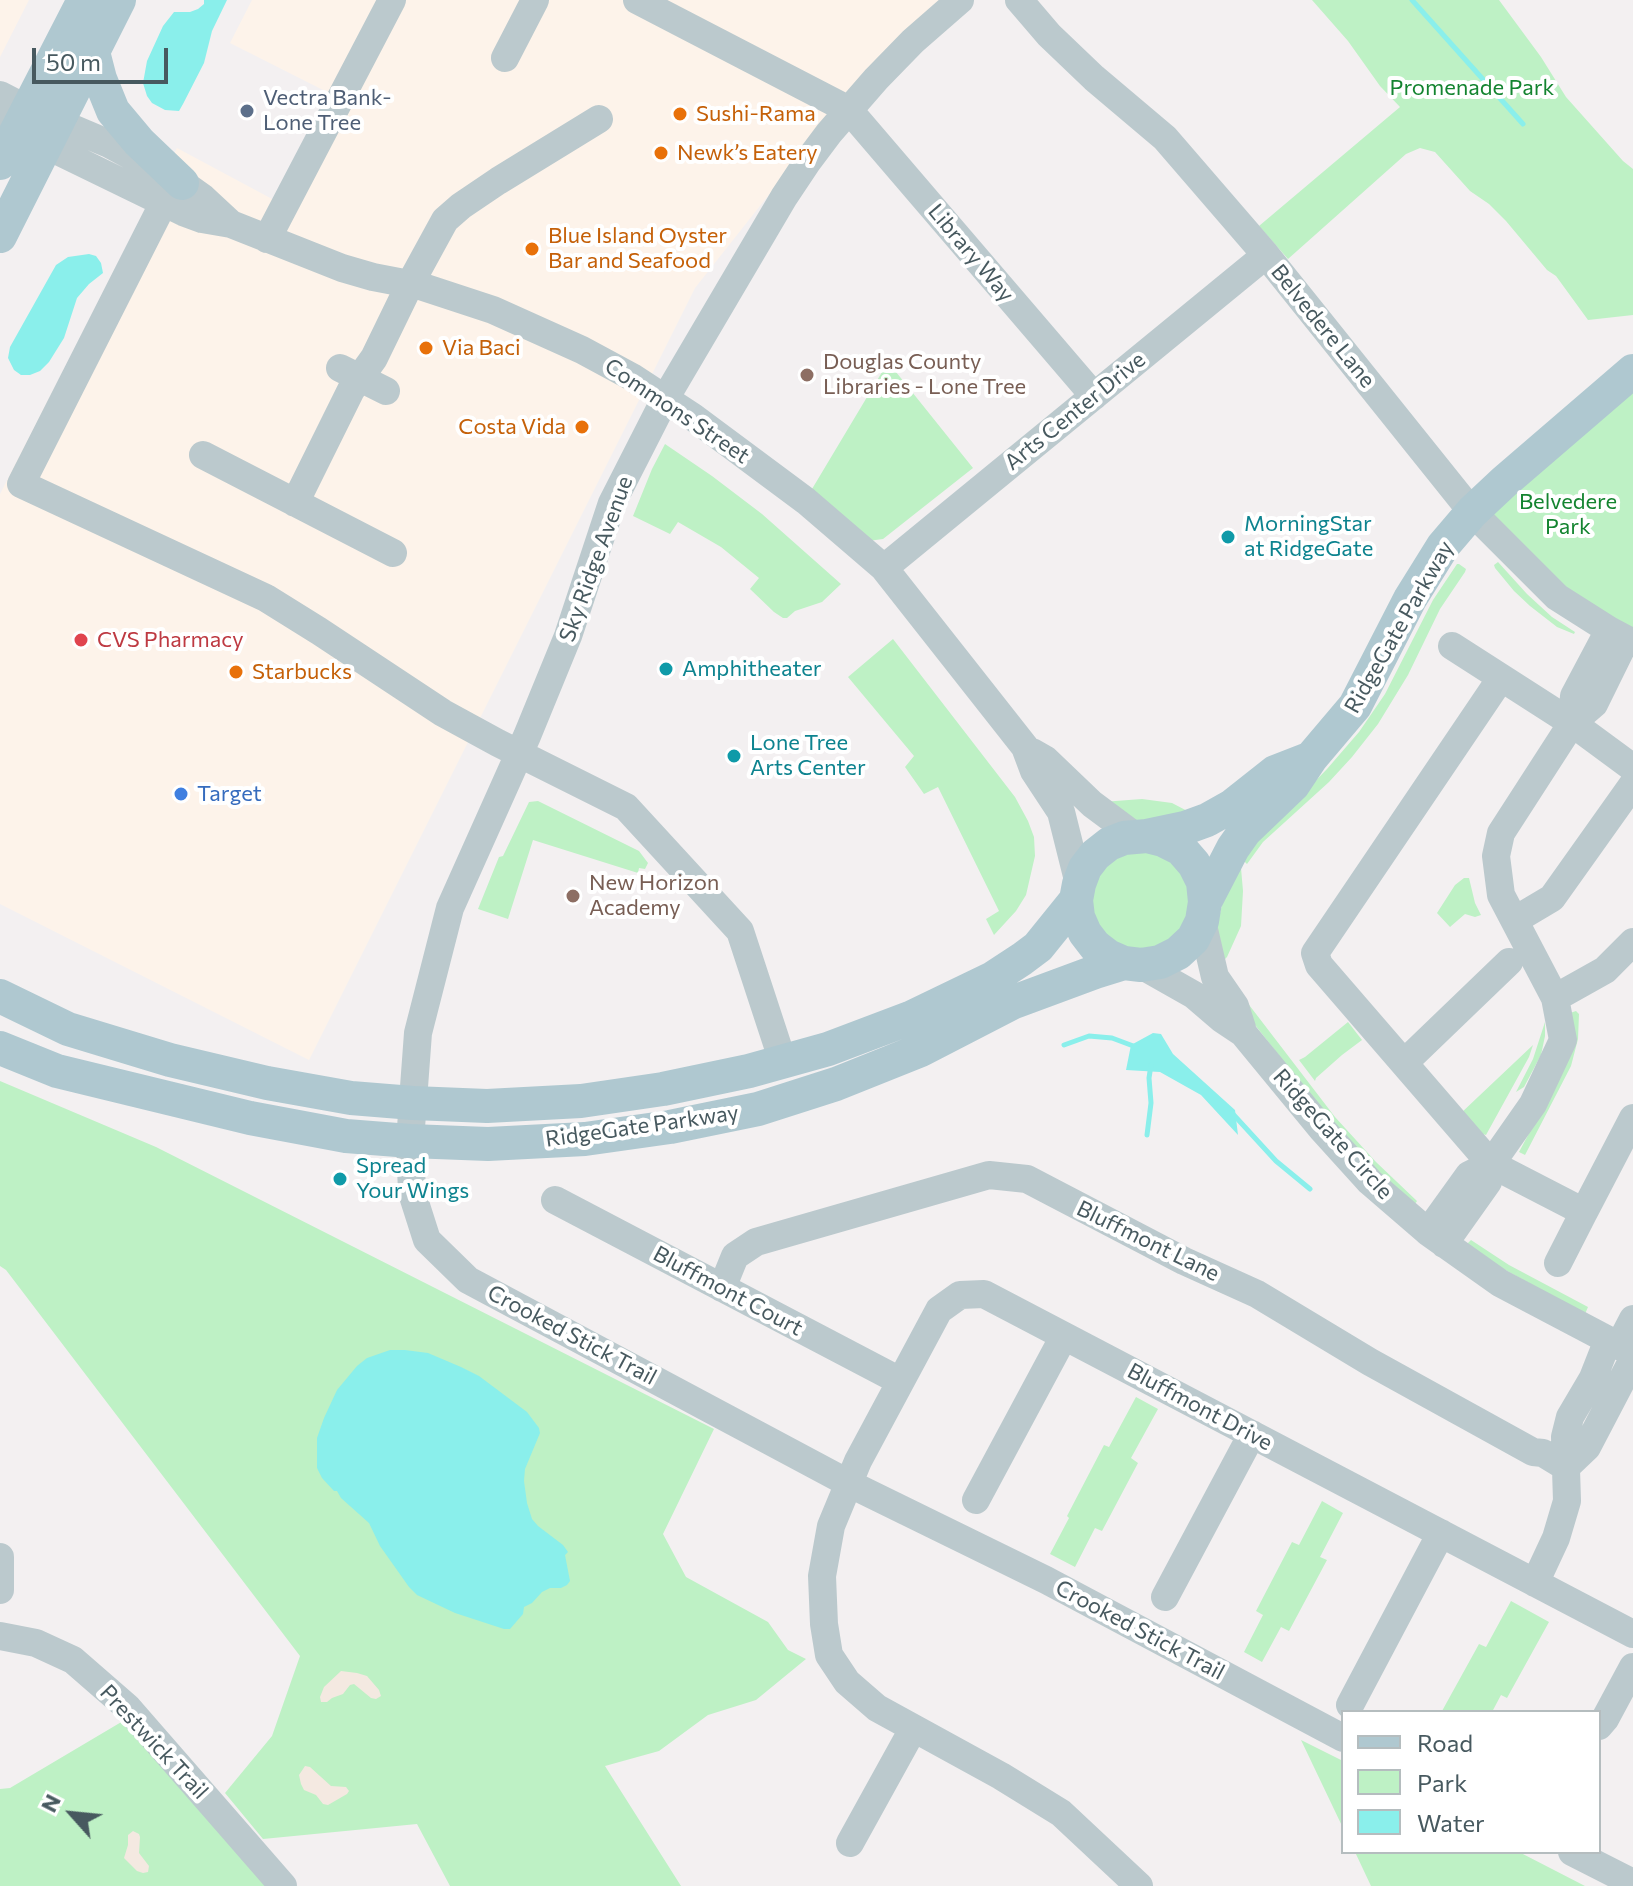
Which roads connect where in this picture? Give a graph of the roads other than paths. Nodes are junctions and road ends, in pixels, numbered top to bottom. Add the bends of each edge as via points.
1 (84, 0) edge
2 (119, 0) edge
3 (392, 0) edge
4 (535, 0) edge
5 (960, 0) edge
6 (1019, 0) edge
7 (652, 3) edge
8 (93, 52) junction
9 (505, 58) dead end
10 (849, 110) junction
11 (599, 119) dead end
12 (25, 121) edge
13 (0, 163) edge
14 (173, 193) junction
15 (0, 236) edge
16 (267, 239) junction
17 (1266, 255) junction
18 (410, 284) junction
19 (1633, 371) edge
20 (350, 372) junction
21 (386, 391) dead end
22 (1094, 396) junction
23 (665, 399) junction
24 (203, 455) dead end
25 (295, 503) junction
26 (1472, 512) junction
27 (393, 553) dead end
28 (884, 568) junction
29 (1623, 638) edge
30 (1452, 646) dead end
31 (1501, 678) junction
32 (1572, 723) junction
33 (1025, 747) junction
34 (519, 754) junction
35 (1311, 758) junction
36 (1633, 768) edge
37 (1633, 784) edge
38 (1141, 836) junction
39 (1077, 892) junction
40 (1204, 912) junction
41 (1515, 920) junction
42 (1633, 942) edge
43 (1509, 962) dead end
44 (1132, 964) junction
45 (0, 996) edge
46 (1555, 998) junction
47 (1243, 1033) junction
48 (0, 1048) edge
49 (783, 1062) junction
50 (1404, 1063) junction
51 (413, 1103) junction
52 (1633, 1118) edge
53 (410, 1141) junction
54 (1491, 1164) junction
55 (555, 1200) dead end
56 (1584, 1212) junction
57 (1436, 1238) junction
58 (1558, 1263) dead end
59 (722, 1288) junction
60 (1633, 1319) edge
61 (1064, 1336) junction
62 (1623, 1349) edge
63 (900, 1381) junction
64 (1252, 1434) junction
65 (1566, 1467) junction
66 (850, 1484) junction
67 (976, 1500) dead end
68 (1441, 1533) junction
69 (0, 1557) edge
70 (1535, 1583) junction
71 (0, 1590) edge
72 (1165, 1597) dead end
73 (1633, 1634) edge
74 (0, 1636) edge
75 (1633, 1667) edge
76 (1350, 1705) dead end
77 (1601, 1724) edge
78 (913, 1729) junction
79 (1341, 1737) edge
80 (850, 1843) dead end
81 (1576, 1854) edge
82 (1633, 1883) edge
83 (283, 1886) edge
84 (1139, 1886) edge

1 - 12 main road
2 - 8 main road
3 - 16 street
4 - 9 street
5 - 10 street, Sky Ridge Avenue
6 - 17 street, Belvedere Lane via 1094,78 1165,138
7 - 10 street
8 - 12 main road
8 - 14 main road via 113,111
10 - 22 street, Library Way
10 - 23 street, Sky Ridge Avenue via 784,197
11 - 18 street via 461,206 445,220
12 - 13 main road
12 - 14 street, Commons Street via 107,143
12 - 15 main road
14 - 16 street, Commons Street via 203,198 231,224
14 - 34 street via 118,313 21,484 266,598 443,713
16 - 18 street, Commons Street via 342,268
17 - 22 street, Arts Center Drive
17 - 26 street, Belvedere Lane
18 - 20 street via 374,358
18 - 23 street, Commons Street via 493,310 582,350
19 - 26 main road, RidgeGate Parkway
20 - 21 street
20 - 25 street via 351,390
22 - 28 street, Arts Center Drive
23 - 28 street, Commons Street via 806,501
23 - 34 street, Sky Ridge Avenue via 612,503 568,636
24 - 25 street
25 - 27 street
26 - 29 street, Belvedere Lane via 1557,597
26 - 35 main road, RidgeGate Parkway via 1410,599 1355,706
28 - 33 street, Commons Street
29 - 32 street via 1574,696
30 - 31 street
31 - 32 street
31 - 50 street via 1315,953 1319,965
32 - 36 street
32 - 41 street via 1501,833 1496,856 1501,895
33 - 38 street, Commons Street via 1092,804
33 - 39 street, Commons Street via 1061,812
34 - 49 street via 626,807 740,931
34 - 51 street, Sky Ridge Avenue via 450,908 418,1033
35 - 38 main road, RidgeGate Parkway via 1275,772 1207,820
35 - 40 main road, RidgeGate Parkway via 1293,785 1233,848
37 - 41 street via 1552,898
38 - 39 main road, RidgeGate Parkway via 1109,844 1095,855
38 - 40 main road via 1181,849 1194,864 1203,882
39 - 44 main road via 1078,917 1090,940 1108,956
39 - 49 main road, RidgeGate Parkway via 1038,947 993,978 910,1018
40 - 44 main road, RidgeGate Parkway via 1193,939 1178,953 1160,962
40 - 47 street, RidgeGate Circle via 1215,977 1235,1006
41 - 46 street
42 - 46 street via 1605,970
43 - 50 street
44 - 47 street, RidgeGate Circle via 1186,990
44 - 53 main road, RidgeGate Parkway via 1014,1002 921,1050 758,1109 585,1139
45 - 51 main road, RidgeGate Parkway via 68,1029 170,1060 267,1083
46 - 54 street via 1563,1040 1533,1104
47 - 57 street, RidgeGate Circle via 1370,1182
48 - 53 main road, RidgeGate Parkway via 57,1071 291,1127
49 - 51 main road, RidgeGate Parkway via 581,1101
50 - 54 street
51 - 53 street, Crooked Stick Trail
52 - 56 street
53 - 66 street, Crooked Stick Trail via 412,1193 427,1240 468,1280
54 - 56 street
54 - 57 street via 1488,1182
55 - 59 street, Bluffmont Court
56 - 58 street
57 - 62 street, RidgeGate Circle via 1500,1283
59 - 63 street, Bluffmont Court
59 - 65 street, Bluffmont Lane via 735,1256 756,1242 989,1175 1027,1179 1257,1294 1384,1370
60 - 62 street
61 - 63 street, Bluffmont Drive via 984,1294 960,1295 939,1310
61 - 64 street, Bluffmont Drive
61 - 67 street
62 - 65 street via 1593,1378 1570,1417
63 - 66 street, Bluffmont Drive
64 - 68 street, Bluffmont Drive
64 - 72 street
65 - 70 street via 1567,1501
66 - 78 street via 831,1526 822,1576 829,1655 847,1682
66 - 79 street, Crooked Stick Trail via 1046,1580
68 - 70 street, Bluffmont Drive
68 - 76 street
69 - 71 street
70 - 73 street, Bluffmont Drive
74 - 83 street, Prestwick Trail via 36,1643 73,1660 127,1707
75 - 77 street
78 - 80 street
78 - 84 street via 1061,1813
81 - 82 street

